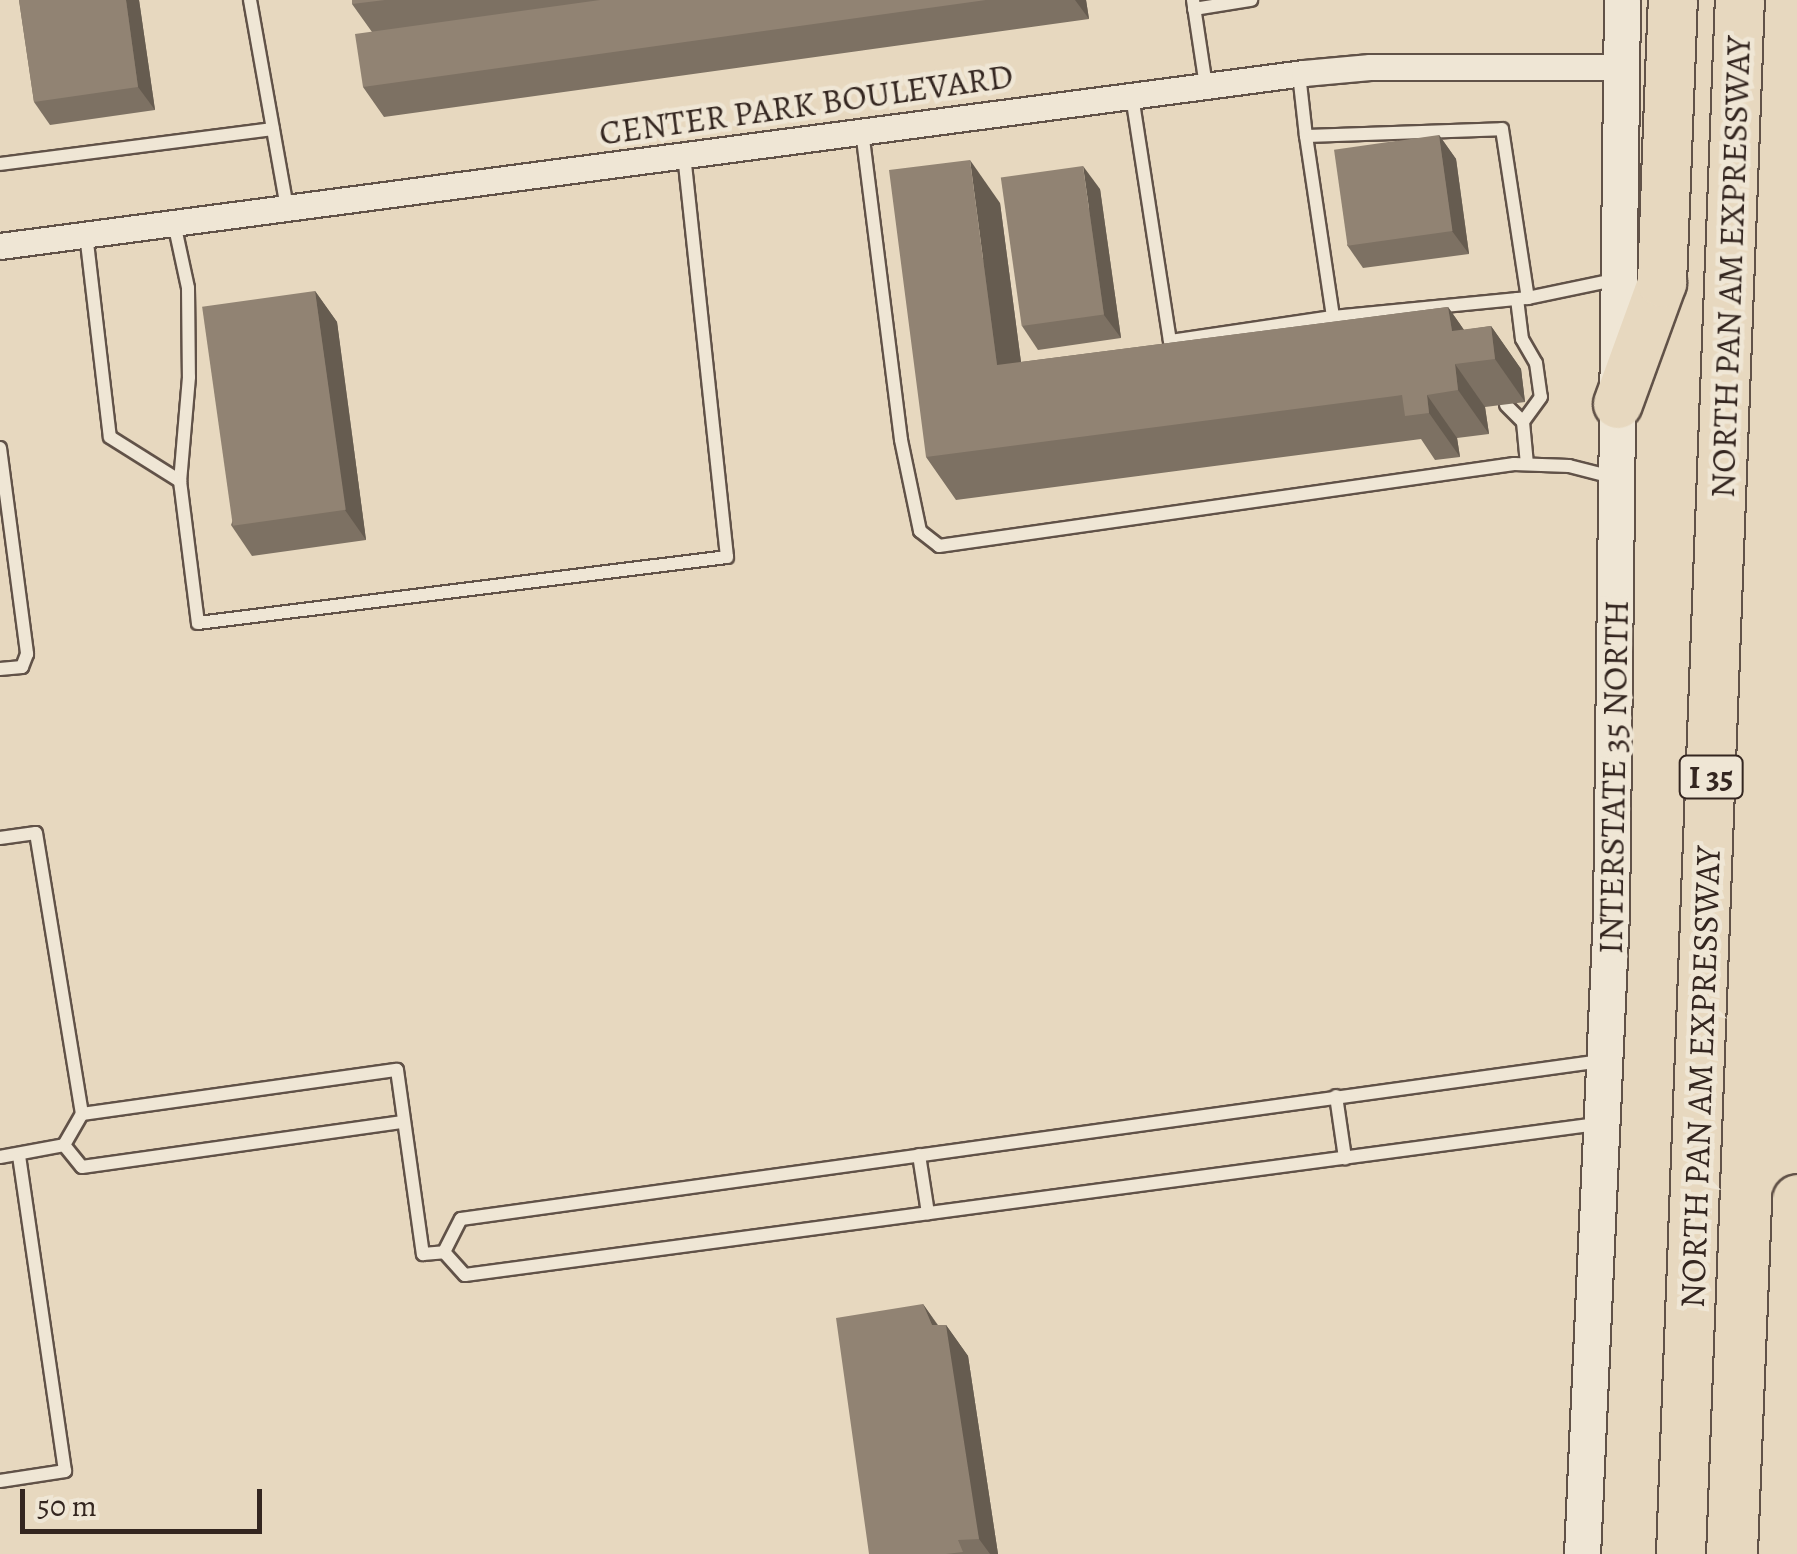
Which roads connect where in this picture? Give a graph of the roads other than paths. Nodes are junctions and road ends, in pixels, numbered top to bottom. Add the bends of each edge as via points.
1 (250, 0) edge
2 (1251, 0) edge
3 (1622, 0) edge
4 (1674, 0) edge
5 (1740, 0) edge
6 (1194, 4) edge
7 (1624, 67) junction
8 (1298, 74) junction
9 (1206, 86) junction
10 (1132, 96) junction
11 (273, 129) junction
12 (862, 131) junction
13 (1306, 136) junction
14 (684, 155) junction
15 (0, 164) edge
16 (286, 208) junction
17 (174, 222) junction
18 (86, 234) junction
19 (0, 246) edge
20 (1620, 278) junction
21 (1522, 298) junction
22 (1333, 316) junction
23 (1522, 339) junction
24 (1512, 356) dead end
25 (1618, 404) junction
26 (1506, 405) dead end
27 (1523, 422) junction
28 (0, 448) edge
29 (1527, 464) junction
30 (1617, 478) junction
31 (180, 481) junction
32 (0, 669) edge
33 (0, 838) edge
34 (1604, 1061) junction
35 (1336, 1096) junction
36 (82, 1114) junction
37 (403, 1122) junction
38 (1603, 1123) junction
39 (64, 1146) junction
40 (19, 1154) junction
41 (919, 1154) junction
42 (0, 1157) edge
43 (1345, 1158) junction
44 (1797, 1199) edge
45 (928, 1213) junction
46 (444, 1252) junction
47 (0, 1481) edge
48 (1582, 1554) edge
49 (1682, 1554) edge
50 (1783, 1554) edge

1 - 11 lane
2 - 6 lane
3 - 7 main road, INTERSTATE 35 NORTH
4 - 25 highway via 1662,283
5 - 49 highway, NORTH PAN AM EXPRESSWAY / I 35
6 - 9 lane
7 - 8 street, CENTER PARK BOULEVARD via 1370,66
7 - 20 main road, INTERSTATE 35 NORTH
8 - 9 street, CENTER PARK BOULEVARD
8 - 13 lane
9 - 10 street, CENTER PARK BOULEVARD
10 - 12 street, CENTER PARK BOULEVARD
10 - 22 lane via 1170,341
11 - 15 lane
11 - 16 lane
12 - 14 street, CENTER PARK BOULEVARD
12 - 29 lane via 901,440 920,531 939,546
13 - 21 lane via 1502,129
13 - 22 lane
14 - 16 street, CENTER PARK BOULEVARD
14 - 31 lane via 727,557 198,622
16 - 17 street, CENTER PARK BOULEVARD
17 - 18 street, CENTER PARK BOULEVARD
17 - 31 lane via 188,288
18 - 19 street, CENTER PARK BOULEVARD
18 - 31 lane via 110,437
20 - 21 lane
20 - 25 main road, INTERSTATE 35 NORTH
21 - 22 lane
21 - 23 lane
23 - 24 lane
23 - 27 lane via 1536,363 1541,397
25 - 30 main road, INTERSTATE 35 NORTH
26 - 27 lane
27 - 29 lane
28 - 32 lane via 27,654 22,667
29 - 30 lane
30 - 34 main road, INTERSTATE 35 NORTH
33 - 36 lane via 36,833
34 - 35 lane
34 - 38 main road, INTERSTATE 35 NORTH
35 - 41 lane
35 - 43 lane
36 - 37 lane via 397,1070
36 - 39 lane
37 - 39 lane via 82,1168
37 - 46 lane via 423,1254
38 - 43 lane
38 - 48 main road, INTERSTATE 35 NORTH
39 - 40 lane
40 - 42 lane
40 - 47 lane via 65,1471
41 - 45 lane
41 - 46 lane via 462,1219
43 - 45 lane
44 - 50 highway
45 - 46 lane via 466,1275

